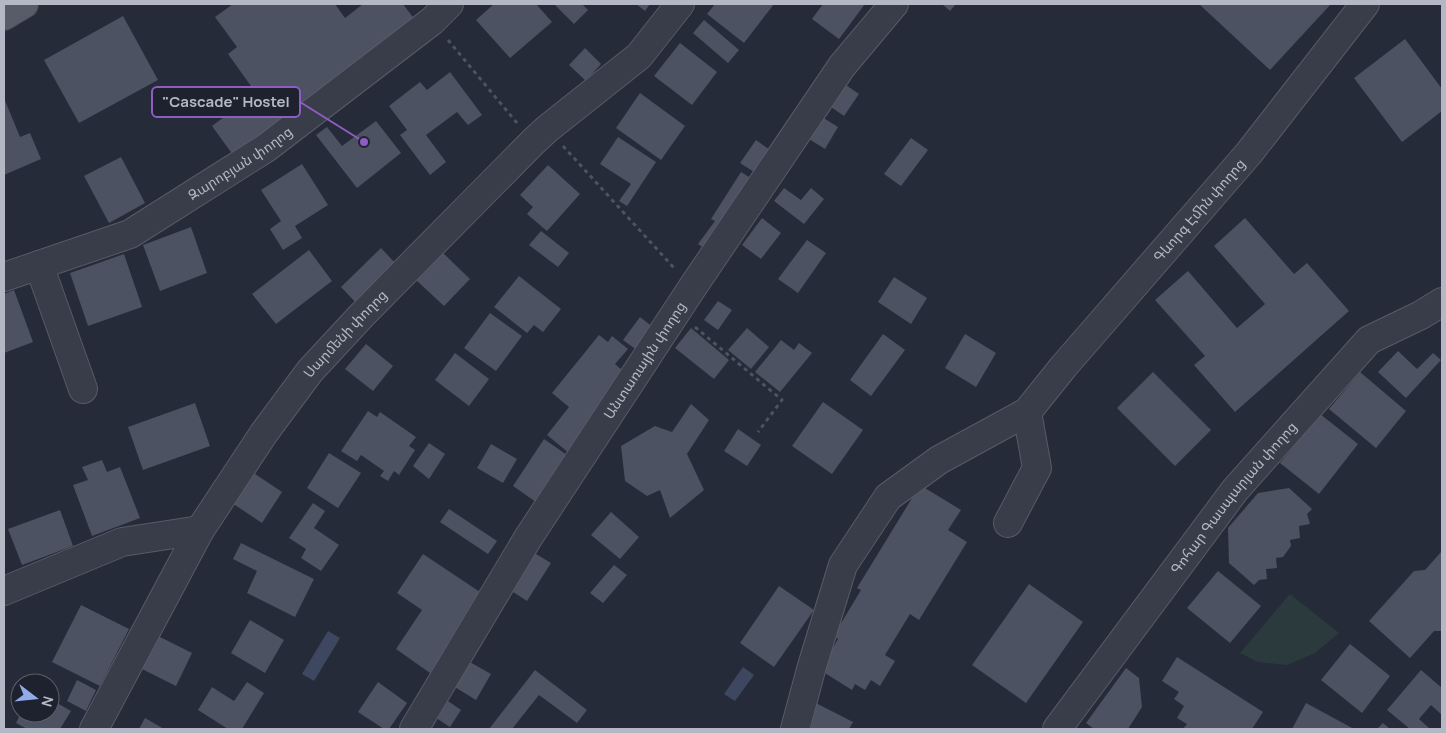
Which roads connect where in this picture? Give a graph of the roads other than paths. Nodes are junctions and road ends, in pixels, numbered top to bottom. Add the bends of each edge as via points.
1 (24, 4) edge
2 (680, 4) edge
3 (894, 4) edge
4 (1365, 4) edge
5 (441, 13) edge
6 (4, 16) edge
7 (39, 265) junction
8 (4, 277) edge
9 (1442, 302) edge
10 (83, 389) dead end
11 (1027, 412) junction
12 (1008, 523) dead end
13 (200, 530) junction
14 (4, 592) edge
15 (94, 729) edge
16 (414, 729) edge
17 (795, 729) edge
18 (1057, 729) edge

1 - 6 main road
2 - 13 street, Սարմենի փողոց via 639,56 540,135 310,371 264,433
3 - 16 street, Անտառային փողոց via 842,66 692,288 528,538
4 - 11 street, Գևորգ Էմին փողոց via 1249,153
5 - 7 street, Զարոբյան փողոց via 266,148 130,234
7 - 8 street, Զարոբյան փողոց
7 - 10 street
9 - 18 street, Գոհար Գասպարյան փողոց via 1370,340 1235,490
11 - 12 street via 1036,468
11 - 17 street via 939,460 888,497 843,565
13 - 14 street via 122,542
13 - 15 street, Սարմենի փողոց

